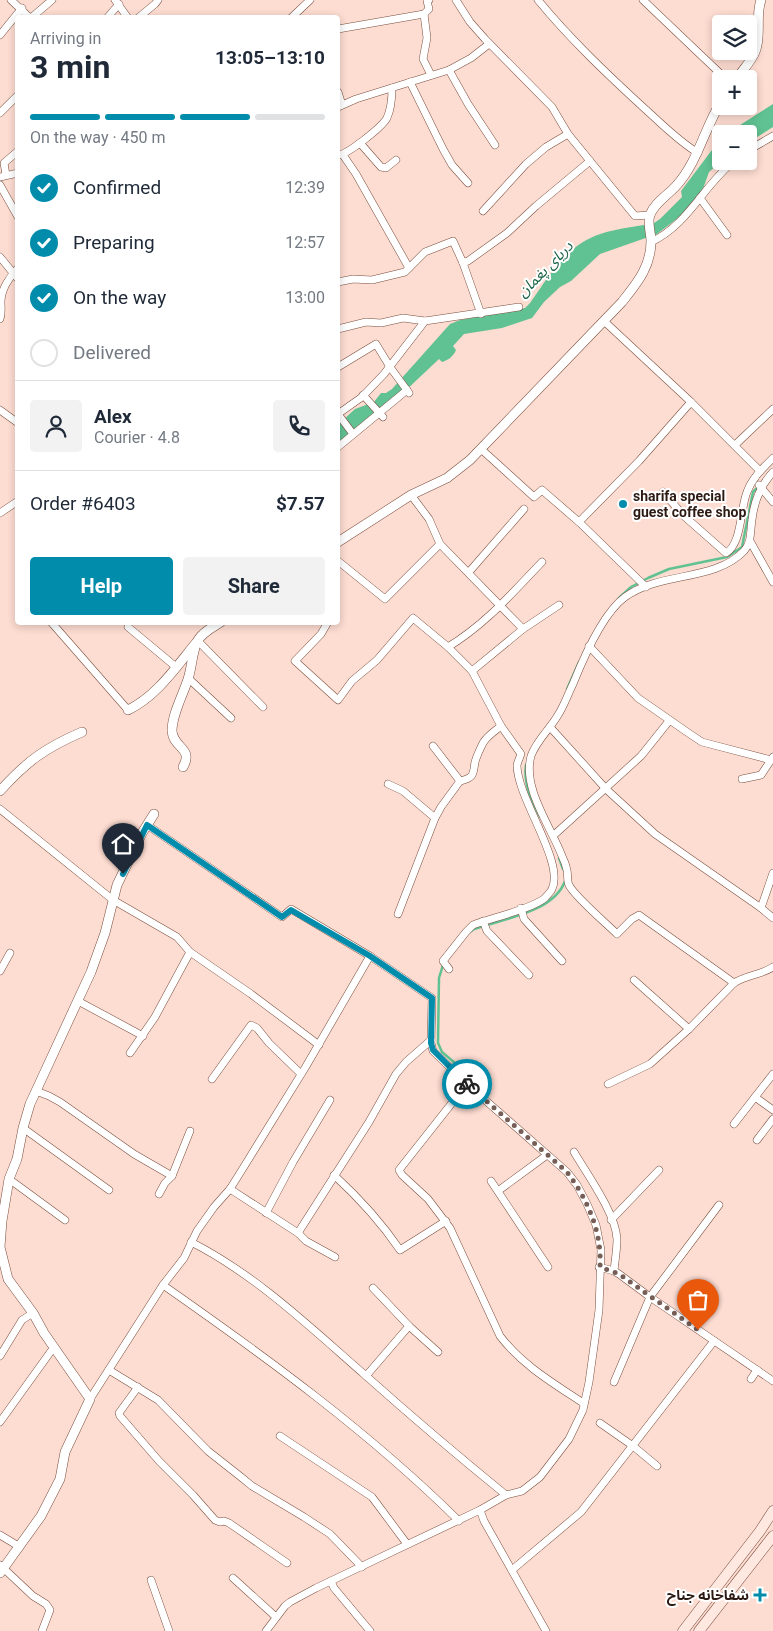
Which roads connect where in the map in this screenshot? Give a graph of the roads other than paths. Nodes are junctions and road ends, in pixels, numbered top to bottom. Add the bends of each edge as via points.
1 (12, 0) edge
2 (52, 0) edge
3 (158, 0) edge
4 (310, 0) edge
5 (429, 0) edge
6 (456, 0) edge
7 (538, 0) edge
8 (643, 0) edge
9 (762, 0) edge
10 (117, 2) edge
11 (22, 8) junction
12 (424, 14) junction
13 (16, 15) edge
14 (28, 15) edge
15 (34, 15) edge
16 (109, 15) edge
17 (126, 15) edge
18 (142, 15) edge
19 (294, 15) edge
20 (15, 17) edge
21 (340, 29) edge
22 (0, 35) edge
23 (490, 44) junction
24 (449, 70) junction
25 (717, 70) edge
26 (743, 70) edge
27 (431, 75) junction
28 (410, 82) junction
29 (392, 88) junction
30 (15, 98) edge
31 (340, 106) edge
32 (0, 114) edge
33 (715, 115) edge
34 (568, 134) junction
35 (772, 138) edge
36 (360, 143) junction
37 (495, 145) dead end
38 (757, 146) edge
39 (698, 153) junction
40 (15, 154) edge
41 (340, 155) edge
42 (396, 160) dead end
43 (590, 161) junction
44 (724, 170) edge
45 (3, 176) edge
46 (468, 183) dead end
47 (0, 185) edge
48 (700, 198) junction
49 (483, 211) dead end
50 (15, 212) edge
51 (649, 219) junction
52 (727, 235) dead end
53 (651, 241) junction
54 (0, 257) edge
55 (463, 263) junction
56 (409, 268) junction
57 (15, 273) edge
58 (15, 275) edge
59 (340, 282) edge
60 (519, 307) dead end
61 (481, 314) junction
62 (0, 319) edge
63 (425, 321) junction
64 (604, 322) junction
65 (340, 328) edge
66 (340, 366) edge
67 (390, 368) junction
68 (365, 397) junction
69 (691, 402) junction
70 (773, 409) edge
71 (0, 410) edge
72 (340, 414) edge
73 (381, 415) junction
74 (340, 418) edge
75 (15, 421) edge
76 (353, 434) junction
77 (735, 445) junction
78 (340, 446) edge
79 (481, 450) junction
80 (773, 458) edge
81 (760, 471) junction
82 (773, 472) edge
83 (753, 480) junction
84 (761, 486) junction
85 (663, 492) dead end
86 (411, 495) junction
87 (773, 502) edge
88 (15, 503) edge
89 (524, 510) dead end
90 (0, 513) edge
91 (579, 522) junction
92 (340, 541) edge
93 (750, 541) junction
94 (440, 544) junction
95 (542, 562) dead end
96 (340, 563) edge
97 (469, 572) junction
98 (773, 582) edge
99 (646, 586) junction
100 (559, 605) dead end
101 (502, 606) junction
102 (56, 625) edge
103 (210, 625) edge
104 (326, 625) edge
105 (128, 627) dead end
106 (523, 629) junction
107 (198, 641) junction
108 (589, 646) junction
109 (448, 647) junction
110 (176, 667) junction
111 (472, 671) junction
112 (188, 678) junction
113 (263, 707) dead end
114 (128, 710) joint
115 (231, 718) dead end
116 (669, 720) junction
117 (501, 726) junction
118 (550, 727) junction
119 (82, 732) dead end
120 (433, 746) dead end
121 (772, 758) edge
122 (184, 767) dead end
123 (742, 779) dead end
124 (460, 781) junction
125 (388, 784) dead end
126 (606, 789) junction
127 (0, 791) edge
128 (0, 809) edge
129 (154, 814) dead end
130 (435, 818) junction
131 (147, 825) junction
132 (554, 835) junction
133 (773, 873) edge
134 (568, 878) junction
135 (557, 879) junction
136 (113, 900) junction
137 (521, 908) junction
138 (761, 908) junction
139 (398, 914) dead end
140 (773, 918) edge
141 (483, 922) junction
142 (190, 952) junction
143 (10, 953) dead end
144 (370, 956) junction
145 (562, 960) dead end
146 (449, 969) dead end
147 (772, 969) edge
148 (0, 971) edge
149 (529, 975) dead end
150 (634, 980) dead end
151 (734, 982) junction
152 (78, 1001) junction
153 (689, 1029) junction
154 (143, 1036) junction
155 (431, 1040) junction
156 (319, 1045) junction
157 (130, 1053) dead end
158 (300, 1074) junction
159 (773, 1074) edge
160 (212, 1079) dead end
161 (467, 1084) junction
162 (608, 1084) dead end
163 (36, 1091) junction
164 (755, 1096) junction
165 (330, 1100) dead end
166 (773, 1110) edge
167 (773, 1119) edge
168 (734, 1124) dead end
169 (23, 1128) junction
170 (190, 1132) dead end
171 (757, 1140) dead end
172 (574, 1152) dead end
173 (548, 1155) junction
174 (659, 1170) dead end
175 (334, 1175) junction
176 (172, 1176) junction
177 (9, 1179) junction
178 (491, 1181) dead end
179 (230, 1189) junction
180 (109, 1190) dead end
181 (498, 1191) junction
182 (159, 1194) dead end
183 (719, 1205) dead end
184 (266, 1213) junction
185 (65, 1220) dead end
186 (612, 1220) junction
187 (446, 1221) junction
188 (298, 1233) junction
189 (191, 1242) junction
190 (335, 1257) dead end
191 (548, 1267) dead end
192 (602, 1267) junction
193 (614, 1271) junction
194 (163, 1284) junction
195 (374, 1288) dead end
196 (650, 1297) junction
197 (33, 1313) junction
198 (409, 1326) junction
199 (714, 1341) junction
200 (54, 1347) junction
201 (438, 1352) dead end
202 (0, 1356) edge
203 (109, 1370) junction
204 (757, 1370) junction
205 (366, 1376) junction
206 (751, 1379) dead end
207 (773, 1381) edge
208 (614, 1382) dead end
209 (138, 1387) junction
210 (90, 1399) junction
211 (583, 1402) junction
212 (0, 1422) edge
213 (600, 1423) dead end
214 (280, 1436) dead end
215 (633, 1446) junction
216 (656, 1466) dead end
217 (506, 1495) junction
218 (773, 1511) edge
219 (482, 1515) junction
220 (459, 1520) junction
221 (0, 1535) edge
222 (773, 1536) edge
223 (407, 1544) junction
224 (20, 1547) junction
225 (287, 1563) dead end
226 (362, 1567) junction
227 (1, 1569) edge
228 (512, 1570) junction
229 (233, 1578) dead end
230 (150, 1580) dead end
231 (333, 1585) junction
232 (704, 1604) junction
233 (714, 1611) junction
234 (276, 1617) junction
235 (42, 1631) edge
236 (169, 1631) edge
237 (266, 1631) edge
238 (370, 1631) edge
239 (546, 1631) edge
240 (682, 1631) edge
241 (699, 1631) edge

1 - 11 street
2 - 15 street
3 - 18 street
4 - 19 street
5 - 12 street via 429,9
6 - 23 street
7 - 39 street via 594,61 681,142
8 - 25 street
9 - 26 street via 755,54
10 - 16 street
10 - 17 street
11 - 13 street
11 - 14 street
12 - 21 street
12 - 27 street via 427,38 423,59
20 - 22 street
23 - 24 street
23 - 34 street via 552,108
24 - 27 street
24 - 37 street
27 - 28 street
28 - 29 street
28 - 46 street via 452,165
29 - 31 street
29 - 36 street via 392,102 386,120
30 - 32 street
33 - 39 street
34 - 43 street
34 - 49 street via 526,164
35 - 38 street
36 - 41 street
36 - 42 street via 381,167 386,168
39 - 51 street via 676,185 654,208
40 - 45 street via 4,163
41 - 56 street via 356,174
43 - 51 street via 635,216
43 - 55 street via 507,232
44 - 48 street
47 - 50 street
48 - 52 street
48 - 53 street via 664,236
51 - 53 street
53 - 64 street via 650,260 636,285
54 - 57 street
55 - 56 street via 453,241 425,252
55 - 61 street
56 - 59 street via 406,272 372,280
58 - 62 street via 7,281 0,300
60 - 61 street
61 - 63 street
63 - 65 street via 403,318
63 - 67 street
64 - 69 street
64 - 79 street
66 - 67 street via 376,344
67 - 68 street
67 - 73 street via 408,391
68 - 72 street
68 - 73 street
69 - 77 street
69 - 91 street
70 - 77 street
71 - 75 street
73 - 76 street
74 - 76 street
76 - 78 street
77 - 81 street
79 - 86 street via 447,478
79 - 91 street via 534,496 542,490
80 - 81 street
81 - 83 street
82 - 84 street
83 - 84 street
83 - 85 street via 743,502 736,543 726,553 684,516
84 - 87 street
84 - 93 street via 753,512
86 - 92 street
86 - 94 street via 429,520
88 - 90 street
89 - 97 street
91 - 99 street
93 - 98 street
93 - 99 street via 732,562 711,571
94 - 96 street via 385,598
94 - 97 street
95 - 101 street
97 - 101 street
99 - 108 street via 624,598
100 - 106 street
101 - 106 street
101 - 109 street via 468,635
102 - 114 street
103 - 107 street
104 - 109 street via 295,661 338,700 413,618
105 - 110 street
106 - 111 street
107 - 110 street
107 - 112 street
107 - 113 street
108 - 116 street via 638,698
108 - 118 street
109 - 111 street
110 - 114 street via 154,694
111 - 117 street
112 - 115 street
112 - 122 street via 173,724 173,738 187,755
116 - 121 street via 702,742
116 - 126 street via 641,756
117 - 124 street via 485,740 472,776
117 - 135 street via 521,754 517,764 519,776
118 - 126 street
118 - 132 street via 531,756 530,770 532,788
119 - 127 street via 44,750
120 - 124 street
121 - 123 street via 761,775
124 - 130 street
125 - 130 street via 403,791
126 - 132 street
126 - 138 street via 655,834
128 - 136 street
129 - 131 street
130 - 139 street
131 - 136 street via 117,885
131 - 144 street via 282,917 291,910
132 - 134 street
133 - 138 street
134 - 135 street
134 - 151 street via 577,895 617,934 639,915
135 - 137 street via 544,899
136 - 142 street via 177,937
136 - 152 street via 106,933
137 - 141 street
137 - 145 street via 524,918
138 - 140 street
141 - 146 street via 473,925 443,961
141 - 149 street via 487,931
142 - 154 street
142 - 156 street
143 - 148 street
144 - 155 street via 432,998
144 - 156 street
147 - 151 street
150 - 153 street
151 - 153 street
152 - 154 street
152 - 163 street
153 - 162 street via 650,1064
154 - 157 street
155 - 161 street via 433,1050
155 - 175 street via 396,1074
156 - 158 street
158 - 160 street via 251,1025
158 - 179 street
159 - 164 street
161 - 173 street
161 - 187 street via 399,1170
163 - 169 street
163 - 176 street via 60,1102 134,1154
164 - 166 street
164 - 168 street
165 - 184 street
167 - 171 street
169 - 177 street
169 - 180 street
170 - 176 street
172 - 186 street
173 - 181 street
173 - 192 street via 567,1172 587,1204 597,1234
174 - 186 street
175 - 187 street via 386,1229 400,1250
175 - 188 street
176 - 182 street
177 - 185 street
177 - 197 street via 0,1246 8,1279
178 - 181 street
179 - 184 street
179 - 189 street
181 - 191 street
183 - 196 street
184 - 188 street
186 - 193 street via 617,1238
187 - 211 street via 500,1336 542,1377
188 - 190 street
189 - 194 street via 184,1258
189 - 205 street via 234,1266 311,1326
192 - 193 street
192 - 211 street via 590,1382
193 - 196 street
194 - 203 street
194 - 220 street via 322,1400
195 - 198 street
196 - 199 street
196 - 208 street
197 - 200 street
197 - 202 street via 22,1320
198 - 201 street
198 - 205 street
199 - 204 street
199 - 215 street
200 - 210 street
200 - 212 street
203 - 209 street
203 - 210 street
204 - 206 street
204 - 207 street
205 - 217 street
209 - 225 street via 119,1413 158,1461 215,1520 229,1523
209 - 226 street via 158,1400 241,1478 330,1534
210 - 224 street via 65,1452 60,1479
211 - 217 street via 570,1439 540,1477 522,1491
213 - 215 street
214 - 223 street via 372,1497
215 - 216 street
215 - 228 street via 581,1512
217 - 219 street
218 - 232 main road
219 - 220 street
219 - 228 street
220 - 223 street
221 - 224 street
222 - 233 main road
223 - 226 street
224 - 227 street
226 - 231 street
227 - 235 street via 50,1610
228 - 239 street
229 - 234 street
230 - 236 street
231 - 234 street via 290,1602
231 - 238 street
232 - 233 main road
232 - 240 main road
233 - 241 main road
234 - 237 street

